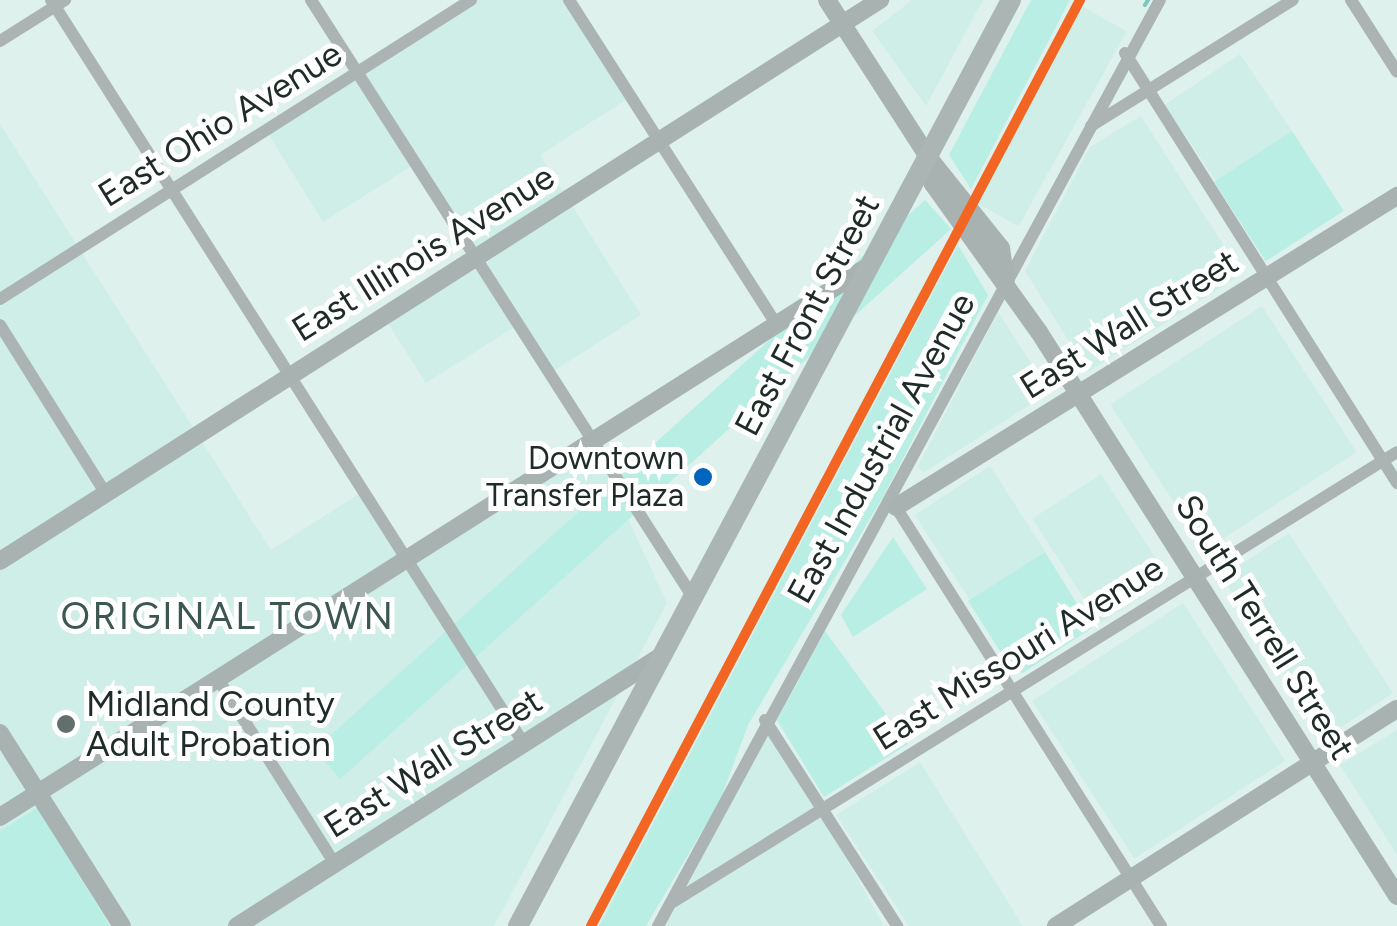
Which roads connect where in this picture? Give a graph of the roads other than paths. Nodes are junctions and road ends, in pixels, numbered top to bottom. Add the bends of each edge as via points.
1 (311, 0) edge
2 (471, 0) edge
3 (569, 0) edge
4 (828, 0) edge
5 (880, 0) edge
6 (1011, 0) edge
7 (1160, 0) edge
8 (1293, 0) edge
9 (1352, 0) edge
10 (57, 2) edge
11 (843, 24) junction
12 (0, 42) edge
13 (1125, 53) junction
14 (1397, 72) edge
15 (357, 73) junction
16 (1147, 92) junction
17 (1089, 127) junction
18 (660, 141) junction
19 (928, 157) junction
20 (172, 190) junction
21 (1397, 196) edge
22 (475, 258) junction
23 (870, 264) junction
24 (1267, 278) junction
25 (1006, 282) junction
26 (0, 299) edge
27 (776, 324) junction
28 (0, 325) edge
29 (293, 374) junction
30 (1078, 394) junction
31 (592, 441) junction
32 (1397, 452) edge
33 (1383, 460) junction
34 (1397, 483) edge
35 (106, 494) junction
36 (893, 503) junction
37 (407, 560) junction
38 (0, 562) edge
39 (1195, 578) junction
40 (694, 599) junction
41 (664, 655) junction
42 (218, 679) junction
43 (1013, 692) junction
44 (1397, 710) edge
45 (765, 720) junction
46 (0, 734) edge
47 (524, 744) junction
48 (1313, 763) junction
49 (38, 793) junction
50 (823, 809) junction
51 (0, 817) edge
52 (335, 864) junction
53 (1131, 878) junction
54 (1397, 896) edge
55 (668, 906) junction
56 (122, 926) edge
57 (237, 926) edge
58 (518, 926) edge
59 (658, 926) edge
60 (897, 926) edge
61 (1056, 926) edge
62 (1161, 926) edge

1 - 15 street
2 - 15 street, East Ohio Avenue
3 - 18 street
4 - 11 street, South Terrell Street
5 - 11 street, East Illinois Avenue
6 - 19 main road, East Front Street
7 - 13 street, East Industrial Avenue
8 - 16 street
9 - 14 street
10 - 12 street
10 - 20 street
11 - 18 street, East Illinois Avenue
11 - 19 street, South Terrell Street
13 - 16 street
13 - 17 street, East Industrial Avenue
15 - 20 street, East Ohio Avenue
15 - 22 street
16 - 17 street
16 - 24 street
17 - 25 street, East Industrial Avenue
18 - 22 street, East Illinois Avenue
18 - 27 street
19 - 23 main road, East Front Street
19 - 25 street, South Terrell Street via 933,184
20 - 26 street, East Ohio Avenue
20 - 29 street
21 - 24 street, East Wall Street
22 - 29 street, East Illinois Avenue
22 - 31 street
23 - 27 street
23 - 40 main road, East Front Street
24 - 30 street, East Wall Street
24 - 33 street
25 - 30 street, South Terrell Street
25 - 36 street, East Industrial Avenue
27 - 31 street
28 - 35 street
29 - 35 street, East Illinois Avenue
29 - 37 street
30 - 36 street, East Wall Street
30 - 39 street, South Terrell Street
31 - 37 street
31 - 40 street
32 - 33 street, East Missouri Avenue
33 - 34 street
33 - 39 street, East Missouri Avenue
35 - 38 street, East Illinois Avenue
36 - 43 street
36 - 45 street, East Industrial Avenue
37 - 42 street
37 - 47 street
39 - 43 street, East Missouri Avenue
39 - 48 street, South Terrell Street
40 - 41 main road, East Front Street
41 - 47 street, East Wall Street
41 - 58 main road, East Front Street
42 - 49 street
42 - 52 street
43 - 50 street, East Missouri Avenue
43 - 53 street
44 - 48 street
45 - 50 street
45 - 55 street, East Industrial Avenue via 728,808
46 - 49 street
47 - 52 street, East Wall Street
48 - 53 street
48 - 54 street, South Terrell Street
49 - 51 street
49 - 56 street
50 - 55 street, East Missouri Avenue
50 - 60 street
52 - 57 street, East Wall Street
53 - 61 street
53 - 62 street
55 - 59 street, East Industrial Avenue

